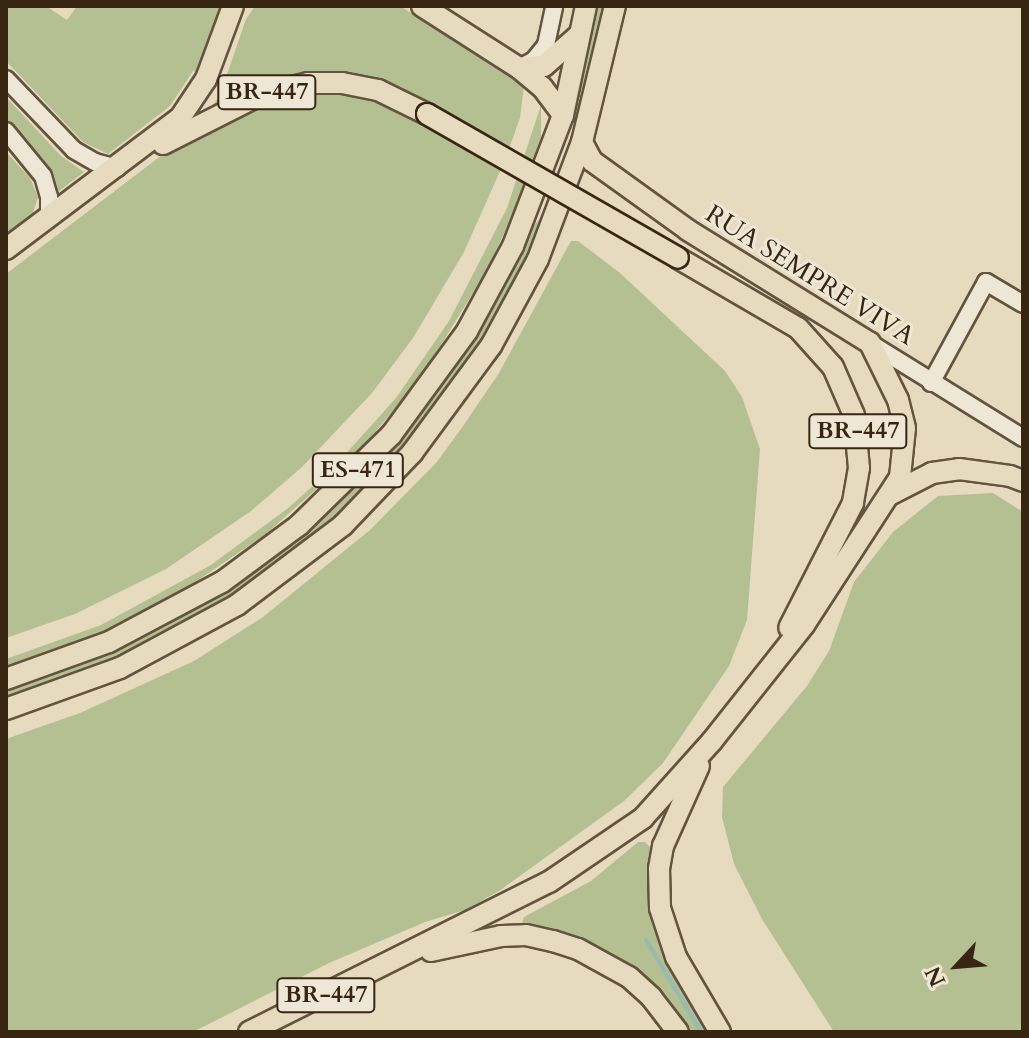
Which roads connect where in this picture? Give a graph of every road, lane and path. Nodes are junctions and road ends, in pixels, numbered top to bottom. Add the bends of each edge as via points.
1 (422, 6) edge
2 (554, 6) edge
3 (586, 6) edge
4 (615, 6) edge
5 (232, 7) edge
6 (579, 35) junction
7 (516, 67) junction
8 (6, 79) edge
9 (563, 115) junction
10 (6, 131) edge
11 (582, 142) junction
12 (117, 168) junction
13 (49, 218) junction
14 (6, 249) edge
15 (1019, 301) edge
16 (870, 343) junction
17 (931, 383) junction
18 (1023, 437) edge
19 (1023, 481) edge
20 (891, 494) junction
21 (768, 672) junction
22 (6, 679) edge
23 (6, 709) edge
24 (712, 741) junction
25 (404, 958) junction
26 (249, 1032) edge
27 (678, 1032) edge
28 (720, 1032) edge

1 - 7 main road
2 - 7 street via 546,45 534,60
3 - 6 main road, ES-471
4 - 11 main road, ES-471
5 - 12 main road via 194,100 172,126
6 - 7 main road via 544,66
6 - 9 main road, ES-471
7 - 9 main road via 542,87
8 - 12 street via 74,150
9 - 22 main road, ES-471 via 526,217 478,313 411,410 347,481 274,544 195,599 109,642
10 - 13 street via 43,176
11 - 16 main road, RUA SEMPRE VIVA via 592,161 688,230
11 - 23 main road, ES-471 via 538,259 491,346 433,428 367,502 291,567 209,623 120,668
12 - 13 main road, BR-447
12 - 21 main road, BR-447, bridge via 245,101 291,85 360,85 395,96 798,328 833,367 854,415 859,459 853,503
13 - 14 main road, BR-447
15 - 17 street via 986,282
16 - 17 street, RUA SEMPRE VIVA
16 - 20 main road, BR-447 via 898,400 905,428 900,477
17 - 18 street, RUA SEMPRE VIVA
19 - 20 main road via 959,469 932,473
20 - 21 main road, BR-447
21 - 24 main road, BR-447
24 - 25 main road, BR-447 via 643,818 618,836 549,882
24 - 28 main road, BR-447 via 666,837 658,890 676,957
25 - 26 main road, BR-447
25 - 27 main road, BR-447 via 501,936 553,941 629,977

